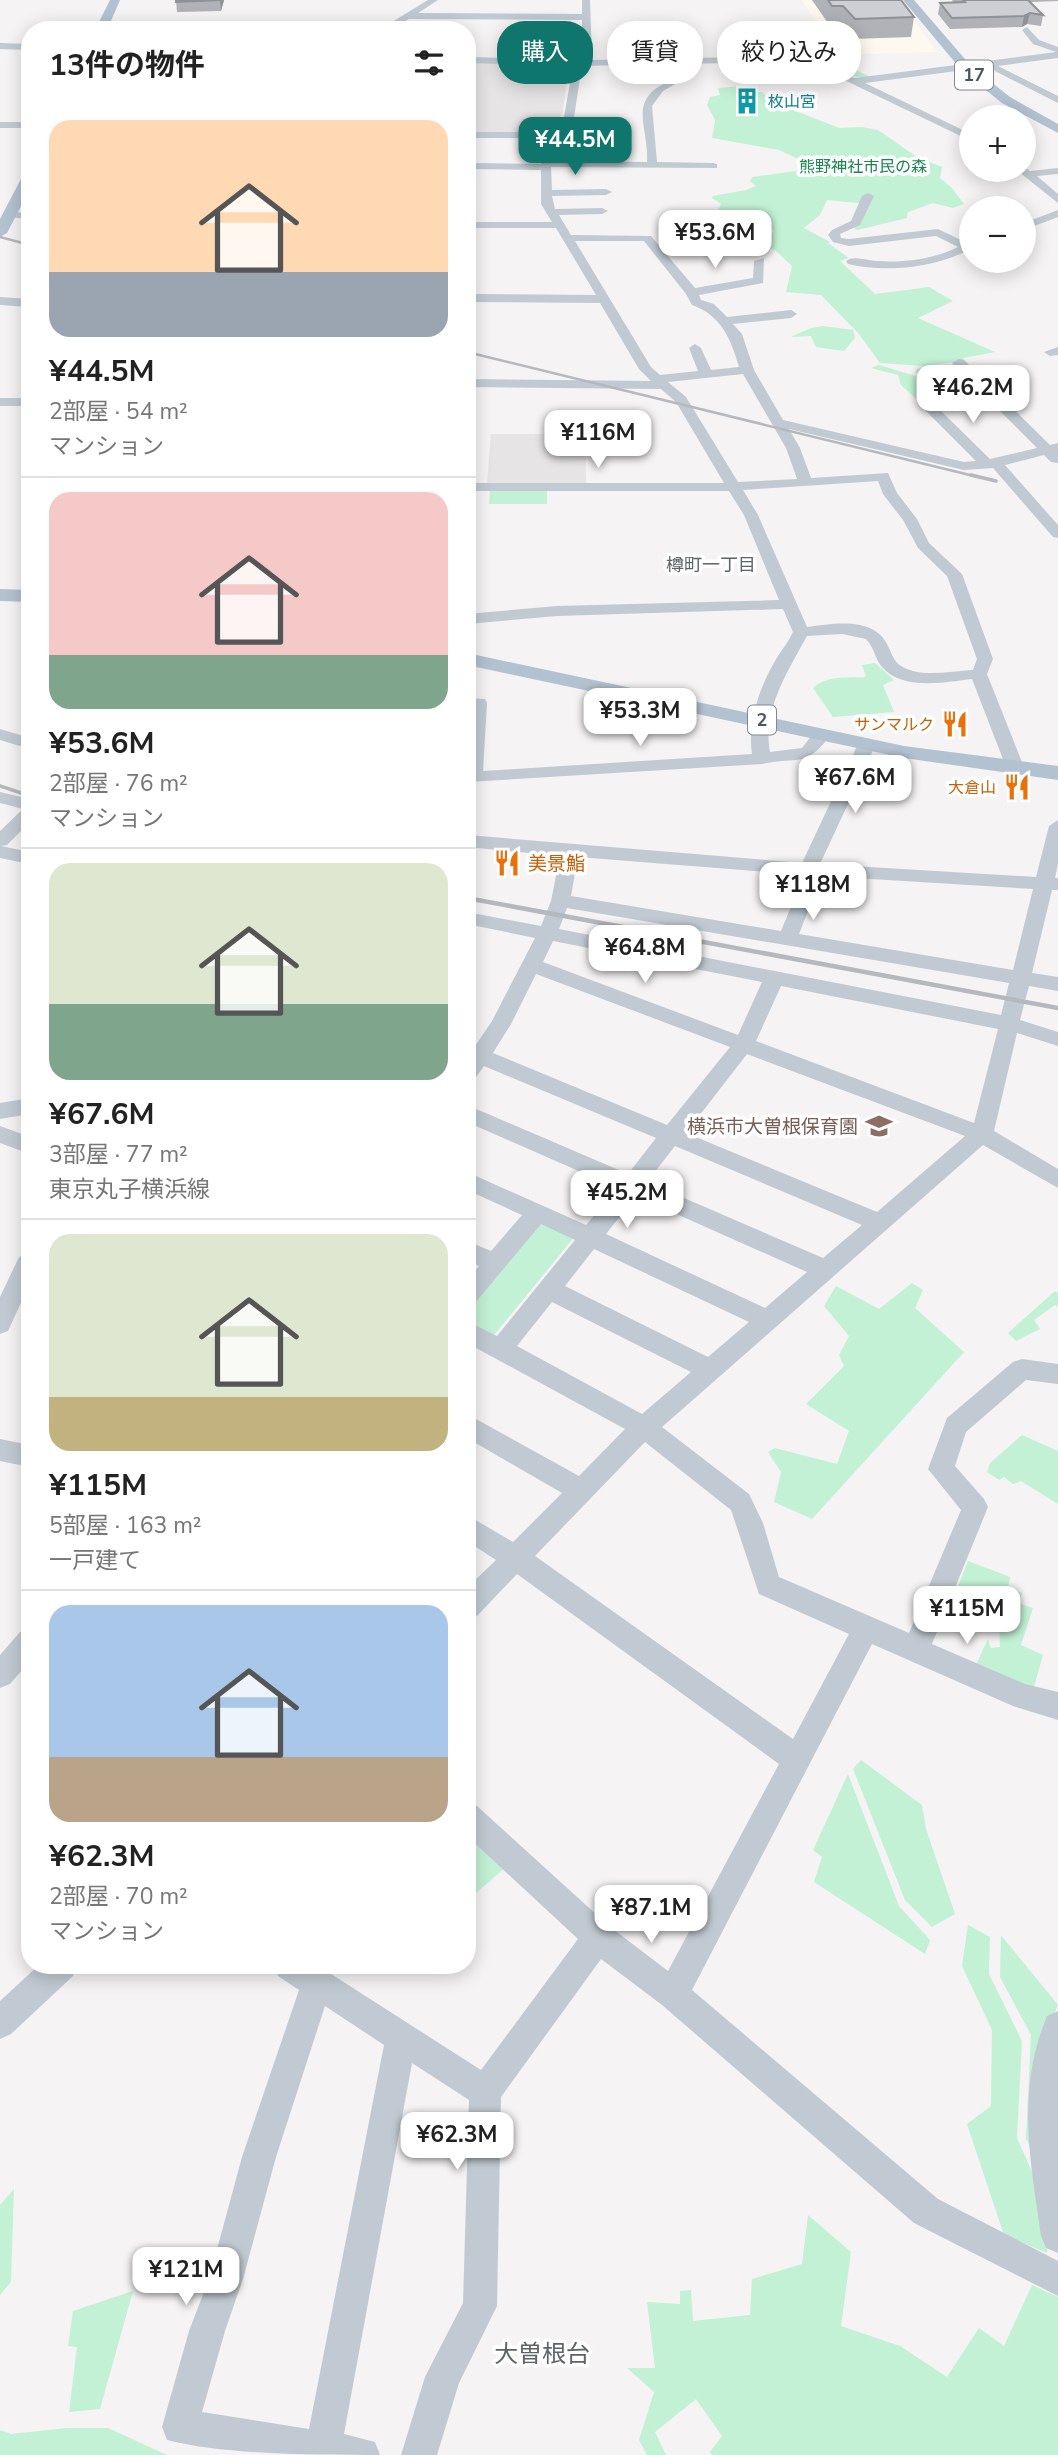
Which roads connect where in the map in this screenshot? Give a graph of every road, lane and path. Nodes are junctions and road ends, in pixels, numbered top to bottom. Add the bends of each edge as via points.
1 (115, 0) edge
2 (434, 0) edge
3 (586, 0) edge
4 (908, 0) edge
5 (918, 0) edge
6 (407, 16) junction
7 (586, 17) junction
8 (105, 21) edge
9 (398, 21) edge
10 (586, 21) edge
11 (1027, 30) edge
12 (0, 46) edge
13 (13, 47) junction
14 (21, 47) edge
15 (1058, 52) edge
16 (1044, 56) junction
17 (0, 60) edge
18 (476, 60) edge
19 (497, 61) edge
20 (991, 66) junction
21 (1058, 66) edge
22 (971, 68) junction
23 (861, 80) edge
24 (577, 84) edge
25 (668, 84) edge
26 (859, 84) edge
27 (1058, 100) edge
28 (1058, 122) edge
29 (0, 125) edge
30 (21, 125) edge
31 (1058, 128) edge
32 (959, 132) edge
33 (476, 135) edge
34 (560, 135) junction
35 (652, 164) junction
36 (546, 165) junction
37 (476, 166) edge
38 (713, 166) dead end
39 (1058, 171) edge
40 (1036, 172) edge
41 (1036, 181) edge
42 (21, 192) edge
43 (606, 192) dead end
44 (545, 193) junction
45 (868, 196) dead end
46 (1058, 200) edge
47 (602, 211) dead end
48 (551, 212) junction
49 (1058, 213) edge
50 (9, 215) junction
51 (21, 216) edge
52 (1036, 222) edge
53 (476, 225) edge
54 (559, 225) junction
55 (0, 233) edge
56 (567, 238) junction
57 (959, 239) edge
58 (959, 253) edge
59 (955, 255) junction
60 (959, 259) edge
61 (760, 261) dead end
62 (852, 261) dead end
63 (892, 264) junction
64 (929, 274) dead end
65 (692, 293) junction
66 (476, 298) edge
67 (603, 299) junction
68 (0, 301) edge
69 (21, 302) edge
70 (791, 314) dead end
71 (726, 321) junction
72 (695, 348) dead end
73 (959, 363) dead end
74 (747, 370) junction
75 (706, 374) junction
76 (660, 382) junction
77 (476, 383) edge
78 (996, 398) junction
79 (0, 402) edge
80 (21, 402) edge
81 (780, 423) junction
82 (1052, 448) edge
83 (1058, 461) edge
84 (992, 463) junction
85 (805, 484) junction
86 (476, 486) edge
87 (733, 487) junction
88 (1058, 534) edge
89 (0, 594) edge
90 (21, 595) edge
91 (790, 604) junction
92 (476, 618) edge
93 (801, 632) junction
94 (476, 661) edge
95 (979, 674) junction
96 (476, 703) edge
97 (761, 720) junction
98 (476, 731) edge
99 (0, 734) edge
100 (822, 734) junction
101 (21, 741) edge
102 (867, 744) junction
103 (762, 759) junction
104 (1015, 768) junction
105 (1058, 773) edge
106 (476, 777) edge
107 (0, 797) edge
108 (21, 803) edge
109 (21, 821) edge
110 (1058, 826) edge
111 (0, 841) edge
112 (476, 842) edge
113 (0, 852) edge
114 (570, 852) junction
115 (21, 856) edge
116 (812, 870) junction
117 (1051, 884) edge
118 (561, 901) junction
119 (476, 920) edge
120 (547, 934) junction
121 (788, 938) junction
122 (531, 965) junction
123 (1022, 977) junction
124 (774, 979) junction
125 (1058, 984) edge
126 (1011, 1024) junction
127 (1058, 1039) edge
128 (744, 1044) junction
129 (480, 1056) junction
130 (476, 1062) edge
131 (21, 1107) edge
132 (0, 1111) edge
133 (476, 1117) edge
134 (0, 1134) edge
135 (982, 1135) junction
136 (671, 1136) junction
137 (21, 1142) edge
138 (1058, 1180) edge
139 (476, 1184) edge
140 (632, 1184) junction
141 (537, 1213) junction
142 (881, 1223) junction
143 (590, 1237) junction
144 (476, 1254) edge
145 (494, 1263) junction
146 (827, 1270) junction
147 (476, 1285) edge
148 (549, 1289) junction
149 (20, 1302) edge
150 (769, 1320) junction
151 (0, 1324) edge
152 (476, 1336) edge
153 (501, 1349) junction
154 (710, 1370) junction
155 (1058, 1374) edge
156 (644, 1427) junction
157 (476, 1430) edge
158 (0, 1450) edge
159 (21, 1455) edge
160 (582, 1491) junction
161 (476, 1533) edge
162 (516, 1558) junction
163 (476, 1598) edge
164 (867, 1627) junction
165 (916, 1649) junction
166 (21, 1651) edge
167 (0, 1675) edge
168 (1058, 1706) edge
169 (798, 1760) junction
170 (476, 1824) edge
171 (598, 1937) junction
172 (53, 1974) edge
173 (303, 1974) edge
174 (673, 1994) junction
175 (0, 2024) edge
176 (1058, 2028) edge
177 (401, 2037) junction
178 (485, 2092) junction
179 (1058, 2236) edge
180 (1058, 2279) edge
181 (323, 2451) junction
182 (362, 2455) edge
183 (419, 2455) edge

1 - 8 main road
2 - 6 street
3 - 7 street
4 - 22 main road, 17
5 - 22 main road, 17
6 - 7 street
6 - 9 street
7 - 10 street
11 - 15 street via 1036,42 1041,37
12 - 13 street
13 - 14 street
13 - 17 street
15 - 16 street
16 - 20 street
16 - 21 street
18 - 19 street
20 - 22 street
20 - 27 street
22 - 23 street
22 - 28 main road, 17
22 - 31 main road, 17 via 1006,100
24 - 34 street
25 - 35 street via 657,88 645,107
26 - 32 street
29 - 30 street
33 - 34 street
34 - 36 street
35 - 36 street
35 - 38 street
36 - 37 street
36 - 44 street
39 - 40 street
41 - 46 street
42 - 50 main road
43 - 44 street
44 - 48 street
45 - 57 street via 856,223 836,233 837,240 849,243 940,226
47 - 48 street
48 - 54 street
49 - 52 street
50 - 51 street
50 - 55 main road
53 - 54 street
54 - 56 street
56 - 65 street via 647,238
56 - 67 street
58 - 59 street
59 - 60 street
59 - 63 street
61 - 65 street via 759,280
62 - 63 street
63 - 64 street via 904,276
65 - 71 street via 696,302
66 - 67 street
67 - 76 street via 646,369
68 - 69 street
70 - 71 street
71 - 74 street via 740,341
72 - 75 street
73 - 78 street
74 - 75 street
74 - 81 street
75 - 76 street
76 - 77 street
76 - 87 street via 681,400
78 - 82 street
78 - 84 street via 931,409
79 - 80 street
81 - 84 street via 964,466
81 - 85 street
82 - 83 street
82 - 84 street
84 - 88 street
85 - 87 street
85 - 95 street via 883,475 923,545 954,574 985,659
86 - 87 street
87 - 91 street via 751,515
89 - 90 main road
91 - 92 street via 557,611
91 - 93 street
93 - 95 street via 865,631 878,641 894,670 919,677
93 - 97 street via 785,656
94 - 97 main road, 2
95 - 104 street
96 - 98 street
97 - 100 main road, 2
97 - 103 street
99 - 101 street
100 - 102 main road, 2
100 - 103 street via 802,754
102 - 104 main road, 2
102 - 116 street
103 - 106 street
104 - 105 main road, 2
107 - 108 street
109 - 111 street
110 - 117 street
112 - 114 street
113 - 115 street
114 - 116 street
114 - 118 street
116 - 117 street
116 - 121 street
117 - 123 street
118 - 120 street
118 - 121 street
119 - 120 street
120 - 122 street
120 - 124 street
121 - 123 street
122 - 128 street
122 - 129 street
123 - 125 street
123 - 126 street
124 - 126 street
124 - 128 street
126 - 127 street
126 - 135 street
128 - 135 street
128 - 136 street
129 - 130 street
129 - 136 street
131 - 132 street
133 - 140 street
134 - 137 street
135 - 138 street
135 - 142 street
136 - 140 street
136 - 142 street
139 - 141 street
140 - 143 street
140 - 146 street
141 - 143 street
141 - 145 street
142 - 146 street
143 - 148 street
143 - 150 street
144 - 145 street
145 - 147 street
146 - 150 street
148 - 153 street
148 - 154 street
149 - 151 street
150 - 154 street
152 - 153 street
153 - 156 street
154 - 156 street
155 - 165 street via 1022,1369 956,1426 941,1469 975,1507
156 - 160 street
156 - 164 street via 740,1502 768,1585
157 - 160 street
158 - 159 street
160 - 162 street
161 - 162 street
162 - 163 street
162 - 169 street
164 - 165 street
164 - 169 street
165 - 168 street via 1023,1697
166 - 167 street
169 - 174 street
170 - 171 street
171 - 174 street
171 - 178 street
172 - 175 street
173 - 177 street
173 - 181 street via 226,2279 180,2427
174 - 180 street via 926,2211
176 - 179 street via 1048,2049 1043,2087
177 - 178 street
177 - 181 street
178 - 183 street via 480,2306 443,2377
181 - 182 street

